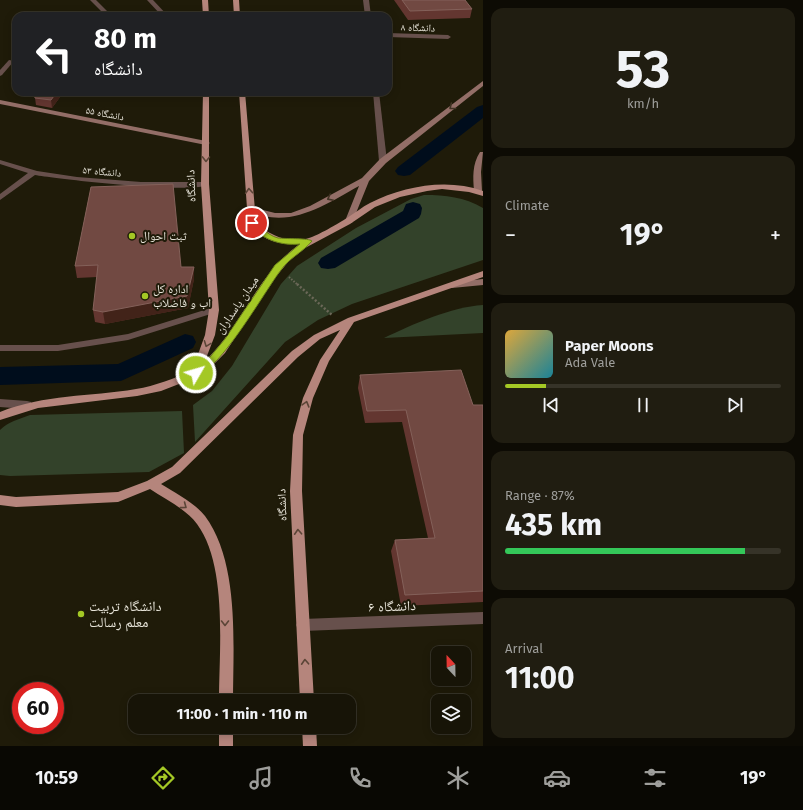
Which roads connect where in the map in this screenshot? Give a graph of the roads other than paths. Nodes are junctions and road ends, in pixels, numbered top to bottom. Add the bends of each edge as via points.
1 (94, 0) edge
2 (150, 0) edge
3 (205, 0) edge
4 (236, 0) edge
5 (366, 0) edge
6 (105, 12) edge
7 (161, 12) edge
8 (206, 12) edge
9 (237, 12) edge
10 (368, 12) edge
11 (392, 35) edge
12 (448, 37) dead end
13 (11, 60) dead end
14 (0, 74) edge
15 (483, 83) edge
16 (206, 96) edge
17 (242, 96) edge
18 (376, 96) edge
19 (0, 102) edge
20 (206, 143) junction
21 (483, 154) edge
22 (383, 161) junction
23 (0, 162) edge
24 (34, 172) junction
25 (365, 180) junction
26 (205, 184) junction
27 (481, 192) edge
28 (0, 198) edge
29 (250, 209) junction
30 (349, 221) junction
31 (309, 241) junction
32 (483, 274) edge
33 (483, 282) edge
34 (452, 285) junction
35 (214, 310) junction
36 (351, 320) junction
37 (0, 348) edge
38 (196, 373) junction
39 (0, 403) edge
40 (27, 405) junction
41 (0, 416) edge
42 (151, 484) junction
43 (0, 500) edge
44 (483, 618) edge
45 (303, 626) junction
46 (226, 694) edge
47 (307, 694) edge
48 (226, 734) edge
49 (309, 734) edge
50 (226, 746) edge
51 (310, 746) edge

1 - 6 street
2 - 7 street
3 - 8 main road
4 - 9 main road
5 - 10 street
11 - 12 street, دانشگاه ۸
13 - 14 street
15 -> 22 street
16 - 20 main road, دانشگاه
29 -> 17 main road
18 - 22 street
19 - 20 street, دانشگاه ۵۵
20 -> 26 main road, دانشگاه
21 - 27 street via 476,173
22 - 25 street
23 - 24 street, دانشگاه ۵۳
24 - 26 street, دانشگاه ۵۳ via 96,182
24 - 28 street
25 -> 29 street via 300,212 285,216 269,215
25 - 30 street
26 - 35 main road, دانشگاه
27 - 30 main road, میدان پاسداران via 454,188 416,189 372,205
29 - 31 main road via 252,223 260,232 274,239
30 - 31 main road, میدان پاسداران
31 - 38 main road, میدان پاسداران via 278,267 228,341 214,359
32 - 34 main road
33 - 34 street
34 - 36 main road
35 - 37 street via 128,336 58,348
35 -> 38 main road, دانشگاه via 210,335
36 - 42 main road via 317,337 295,354 176,470
45 -> 36 main road, دانشگاه via 296,491 298,435 308,398 325,360
38 - 40 main road, میدان پاسداران via 157,388
39 - 40 street
40 - 41 main road, میدان پاسداران
42 - 43 main road via 118,497 16,502
42 -> 46 main road via 200,519 215,546 224,585
44 - 45 street, دانشگاه ۶
47 -> 45 main road, دانشگاه
48 - 50 main road
49 - 51 main road

